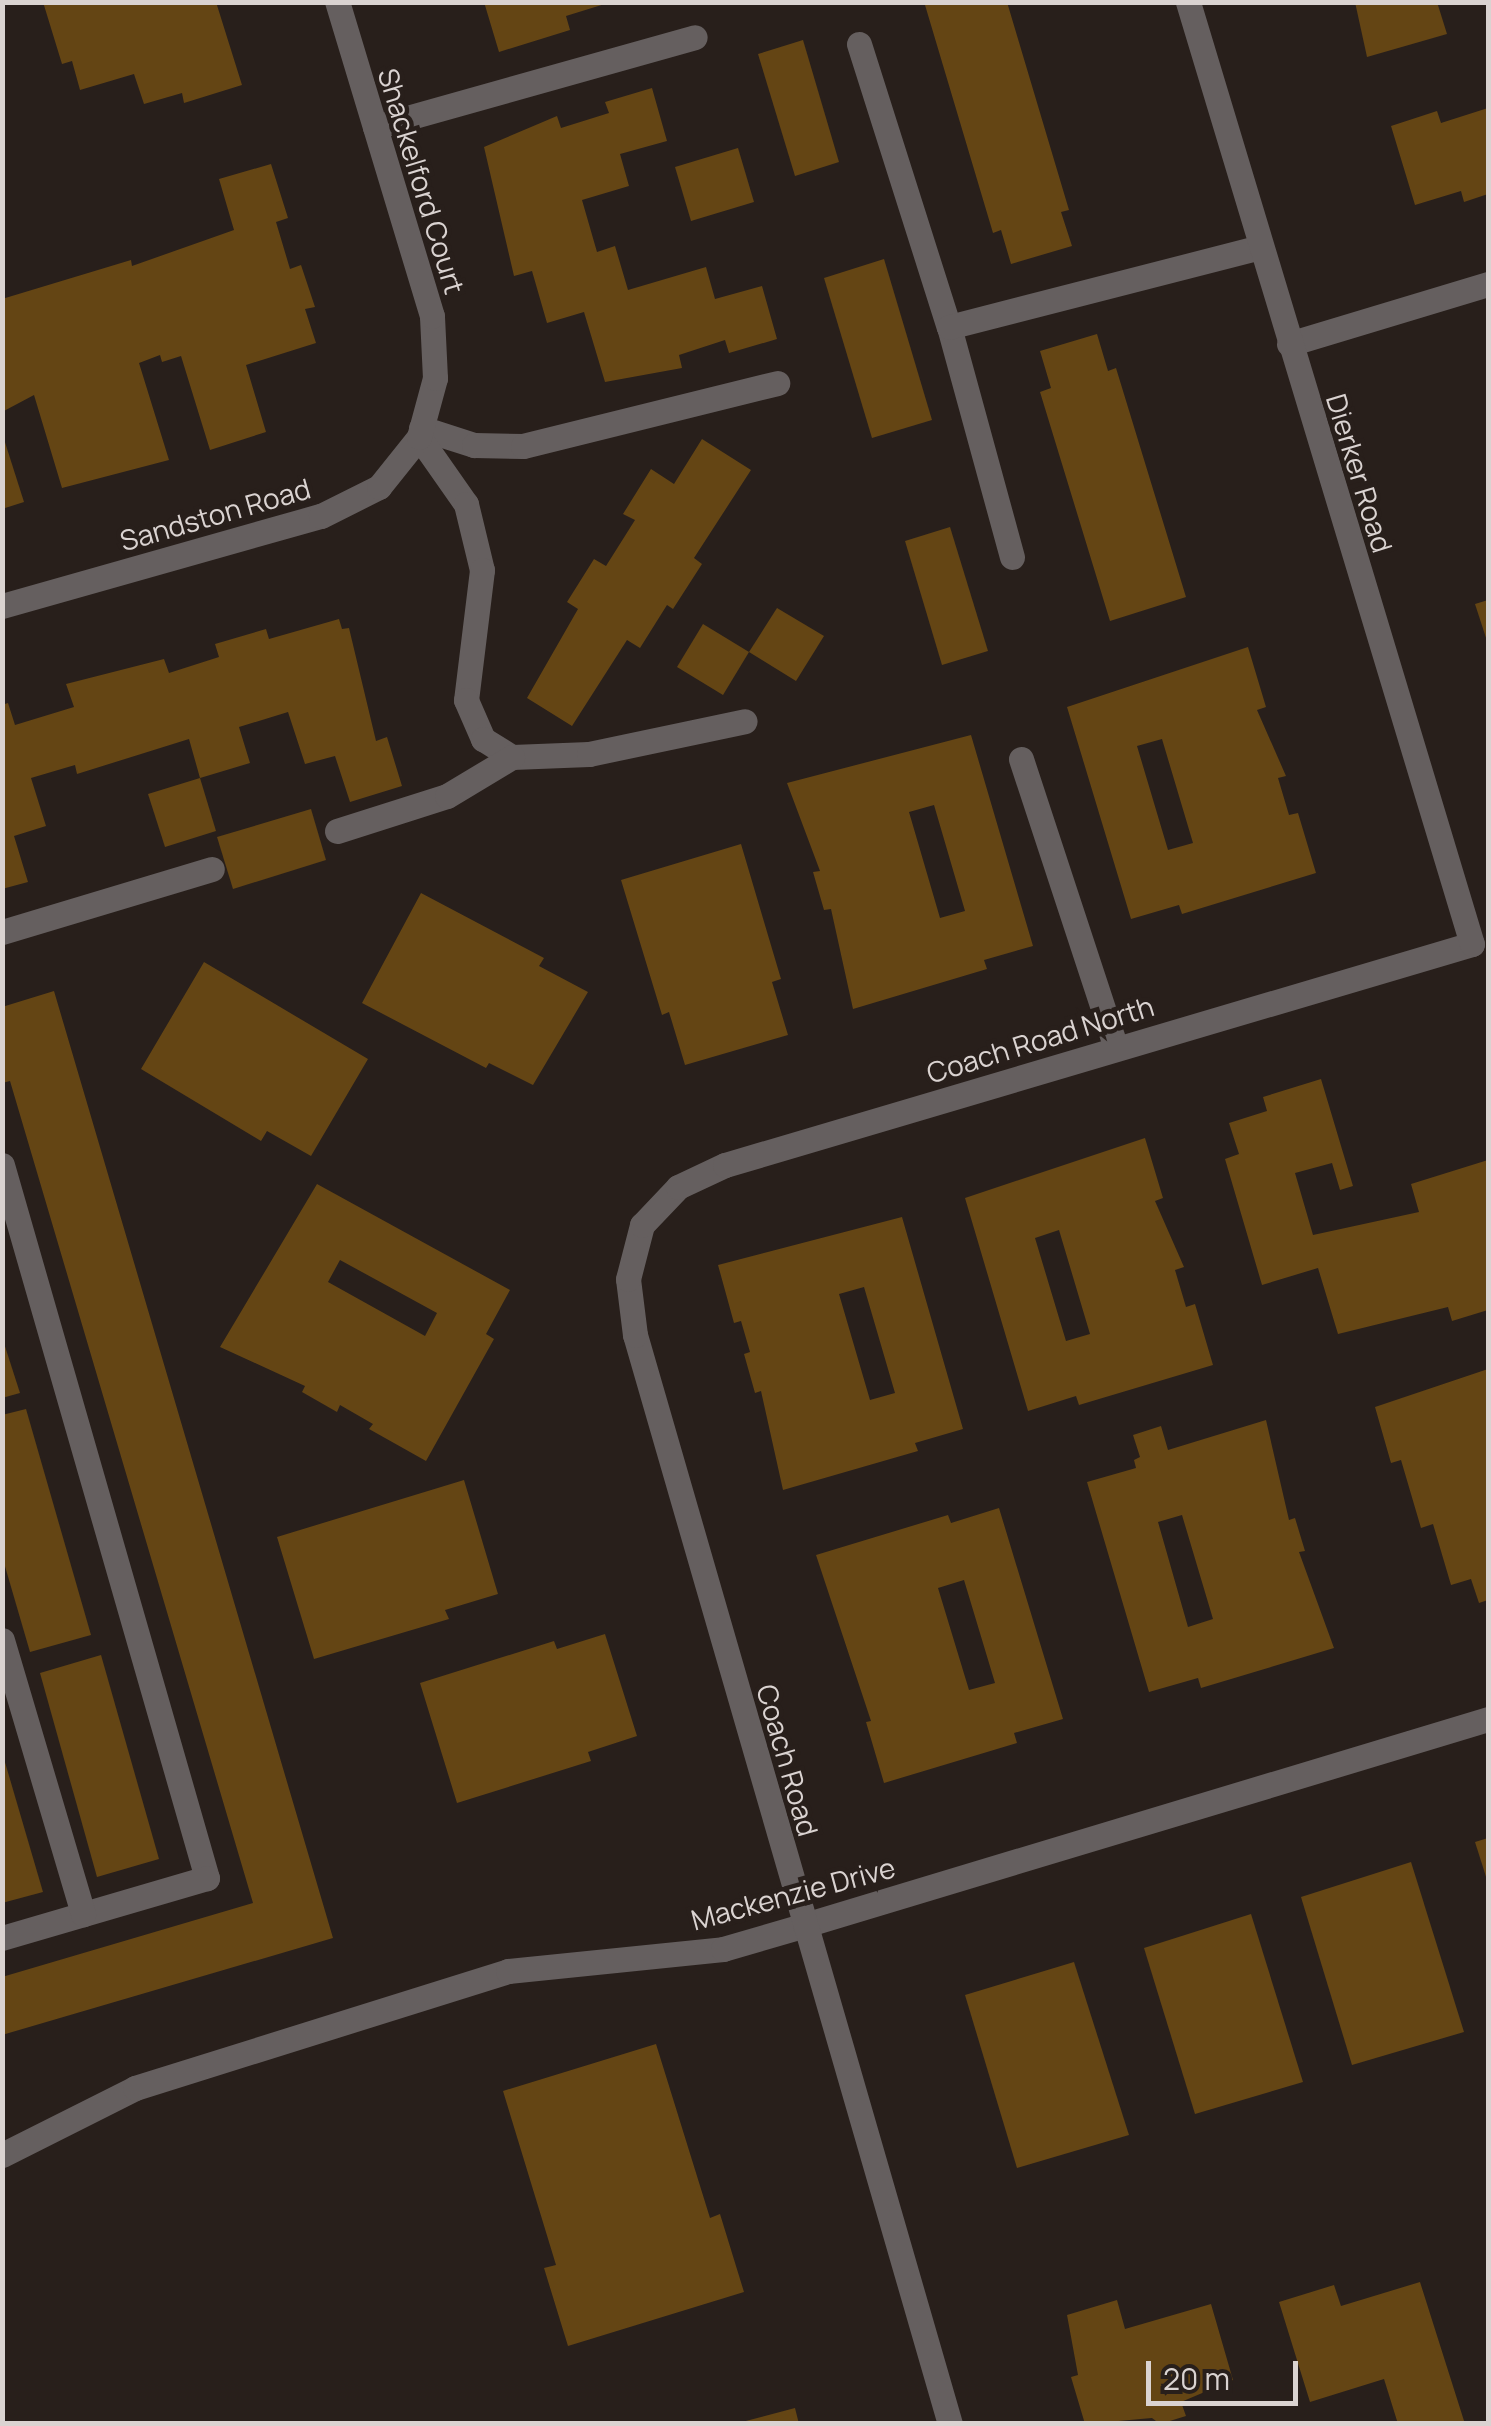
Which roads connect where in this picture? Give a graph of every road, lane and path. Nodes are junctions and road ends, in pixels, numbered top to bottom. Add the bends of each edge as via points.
1 (336, 2) edge
2 (1188, 2) edge
3 (695, 37) dead end
4 (859, 44) dead end
5 (375, 127) junction
6 (1261, 248) junction
7 (1488, 284) edge
8 (949, 327) junction
9 (1290, 344) junction
10 (776, 383) dead end
11 (420, 432) junction
12 (1012, 557) dead end
13 (2, 606) edge
14 (745, 721) dead end
15 (512, 756) junction
16 (1020, 759) dead end
17 (337, 831) dead end
18 (212, 869) dead end
19 (2, 932) edge
20 (1480, 941) edge
21 (1116, 1048) junction
22 (2, 1165) edge
23 (642, 1225) joint
24 (2, 1640) edge
25 (1488, 1720) edge
26 (82, 1914) junction
27 (805, 1925) junction
28 (2, 1938) edge
29 (2, 2155) edge
30 (950, 2424) edge

1 - 5 street, Shackelford Court
2 - 6 street, Dierker Road
3 - 5 street
4 - 8 street
5 - 11 street, Shackelford Court via 432,316 435,378
6 - 8 street
6 - 9 street, Dierker Road
7 - 9 street
8 - 12 street
9 - 20 street, Dierker Road
10 - 11 street via 523,446 474,445
11 - 13 street, Sandston Road via 378,487 321,516
11 - 15 street via 466,504 482,570 466,700 483,739
14 - 15 street via 589,754
15 - 17 street via 446,796
16 - 21 street
18 - 19 street
20 - 21 street, Coach Road North
21 - 23 street, Coach Road North via 725,1165 678,1187
22 - 26 street via 206,1878
23 - 27 street, Coach Road via 628,1279 635,1335
24 - 26 street
25 - 27 street, Mackenzie Drive
26 - 28 street
27 - 29 street, Mackenzie Drive via 724,1949 508,1971 135,2088
27 - 30 street, Coach Road

